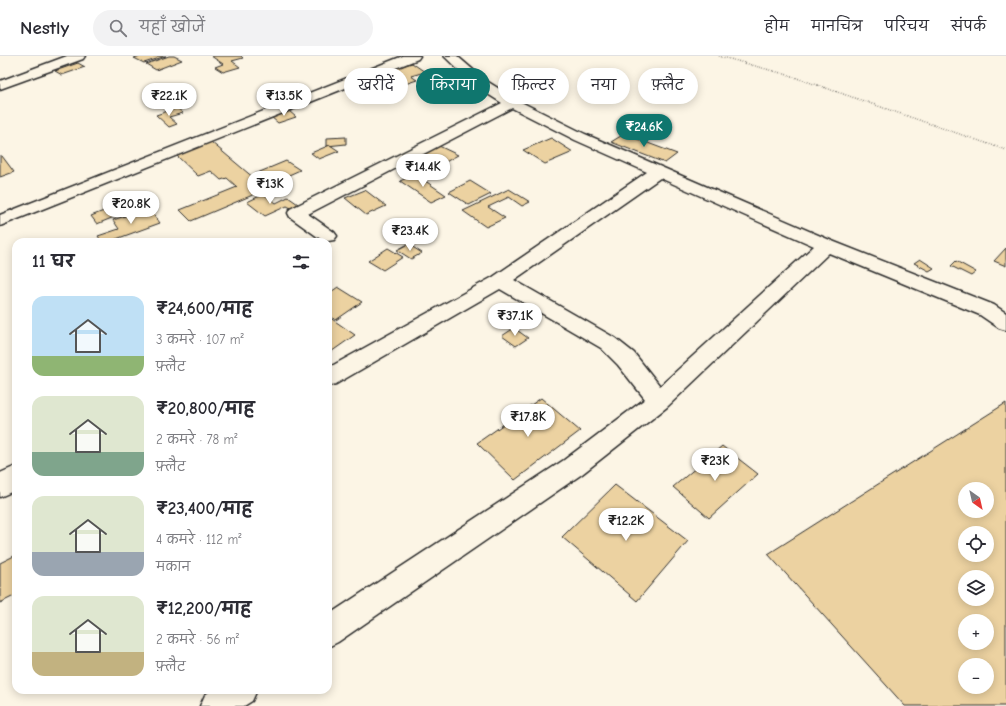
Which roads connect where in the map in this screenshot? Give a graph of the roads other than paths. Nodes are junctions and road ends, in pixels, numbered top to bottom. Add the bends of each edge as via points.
1 (79, 56) edge
2 (414, 56) edge
3 (450, 56) edge
4 (0, 85) edge
5 (498, 95) edge
6 (510, 104) edge
7 (514, 104) edge
8 (660, 171) junction
9 (0, 221) edge
10 (328, 236) dead end
11 (826, 245) junction
12 (500, 281) junction
13 (1006, 323) edge
14 (332, 376) edge
15 (659, 400) junction
16 (12, 479) edge
17 (0, 486) edge
18 (332, 629) edge
19 (235, 694) edge
20 (216, 706) edge

1 - 4 street
2 - 9 street
3 - 5 street via 480,84
6 - 10 street via 296,213
7 - 8 street via 580,137
8 - 11 street
8 - 12 street
11 - 13 street via 987,310
11 - 15 street
12 - 14 street
12 - 15 street via 608,343 626,359
15 - 18 street via 573,466
16 - 17 street
19 - 20 street

